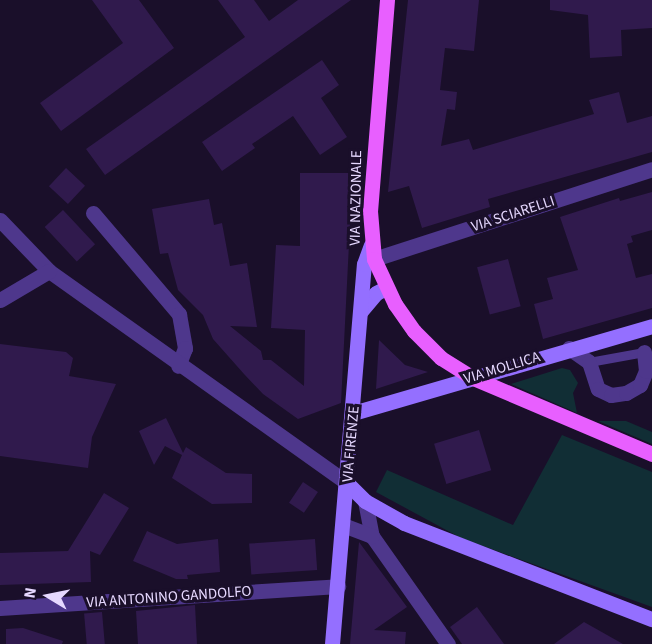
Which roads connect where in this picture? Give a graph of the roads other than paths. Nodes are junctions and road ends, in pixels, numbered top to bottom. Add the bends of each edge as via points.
1 (387, 0) edge
2 (652, 169) edge
3 (93, 213) dead end
4 (0, 220) edge
5 (372, 252) junction
6 (49, 271) junction
7 (386, 288) junction
8 (0, 300) edge
9 (362, 310) junction
10 (652, 326) edge
11 (637, 330) junction
12 (569, 348) junction
13 (648, 351) edge
14 (589, 362) junction
15 (178, 366) junction
16 (471, 377) junction
17 (353, 413) junction
18 (652, 453) edge
19 (348, 483) junction
20 (365, 501) junction
21 (343, 525) junction
22 (372, 536) junction
23 (338, 586) junction
24 (0, 608) edge
25 (652, 619) edge
26 (332, 644) edge
27 (448, 644) edge

1 - 5 main road, VIA NAZIONALE via 371,201
2 - 5 street, VIA SCIARELLI
3 - 15 street via 179,314 185,348
4 - 6 street
5 - 7 main road, VIA NAZIONALE
5 - 9 street, VIA FIRENZE via 364,264
6 - 8 street
6 - 15 street
7 - 9 street via 376,293
7 - 16 main road, VIA NAZIONALE via 414,331 441,358
9 - 17 street, VIA FIRENZE
10 - 11 street, VIA MOLLICA
11 - 12 street, VIA MOLLICA
11 - 13 street
12 - 14 street
12 - 16 street, VIA MOLLICA
13 - 14 lane
13 - 14 street via 640,385 626,393 611,395 598,388
15 - 19 street
16 - 17 street, VIA MOLLICA
16 - 18 main road, VIA NAZIONALE
17 - 19 street, VIA FIRENZE
19 - 20 street
19 - 21 street, VIA FIRENZE
20 - 22 street
20 - 25 street via 404,523
21 - 22 street
21 - 23 street, VIA FIRENZE
22 - 27 street
23 - 24 street, VIA ANTONINO GANDOLFO
23 - 26 street, VIA FIRENZE

